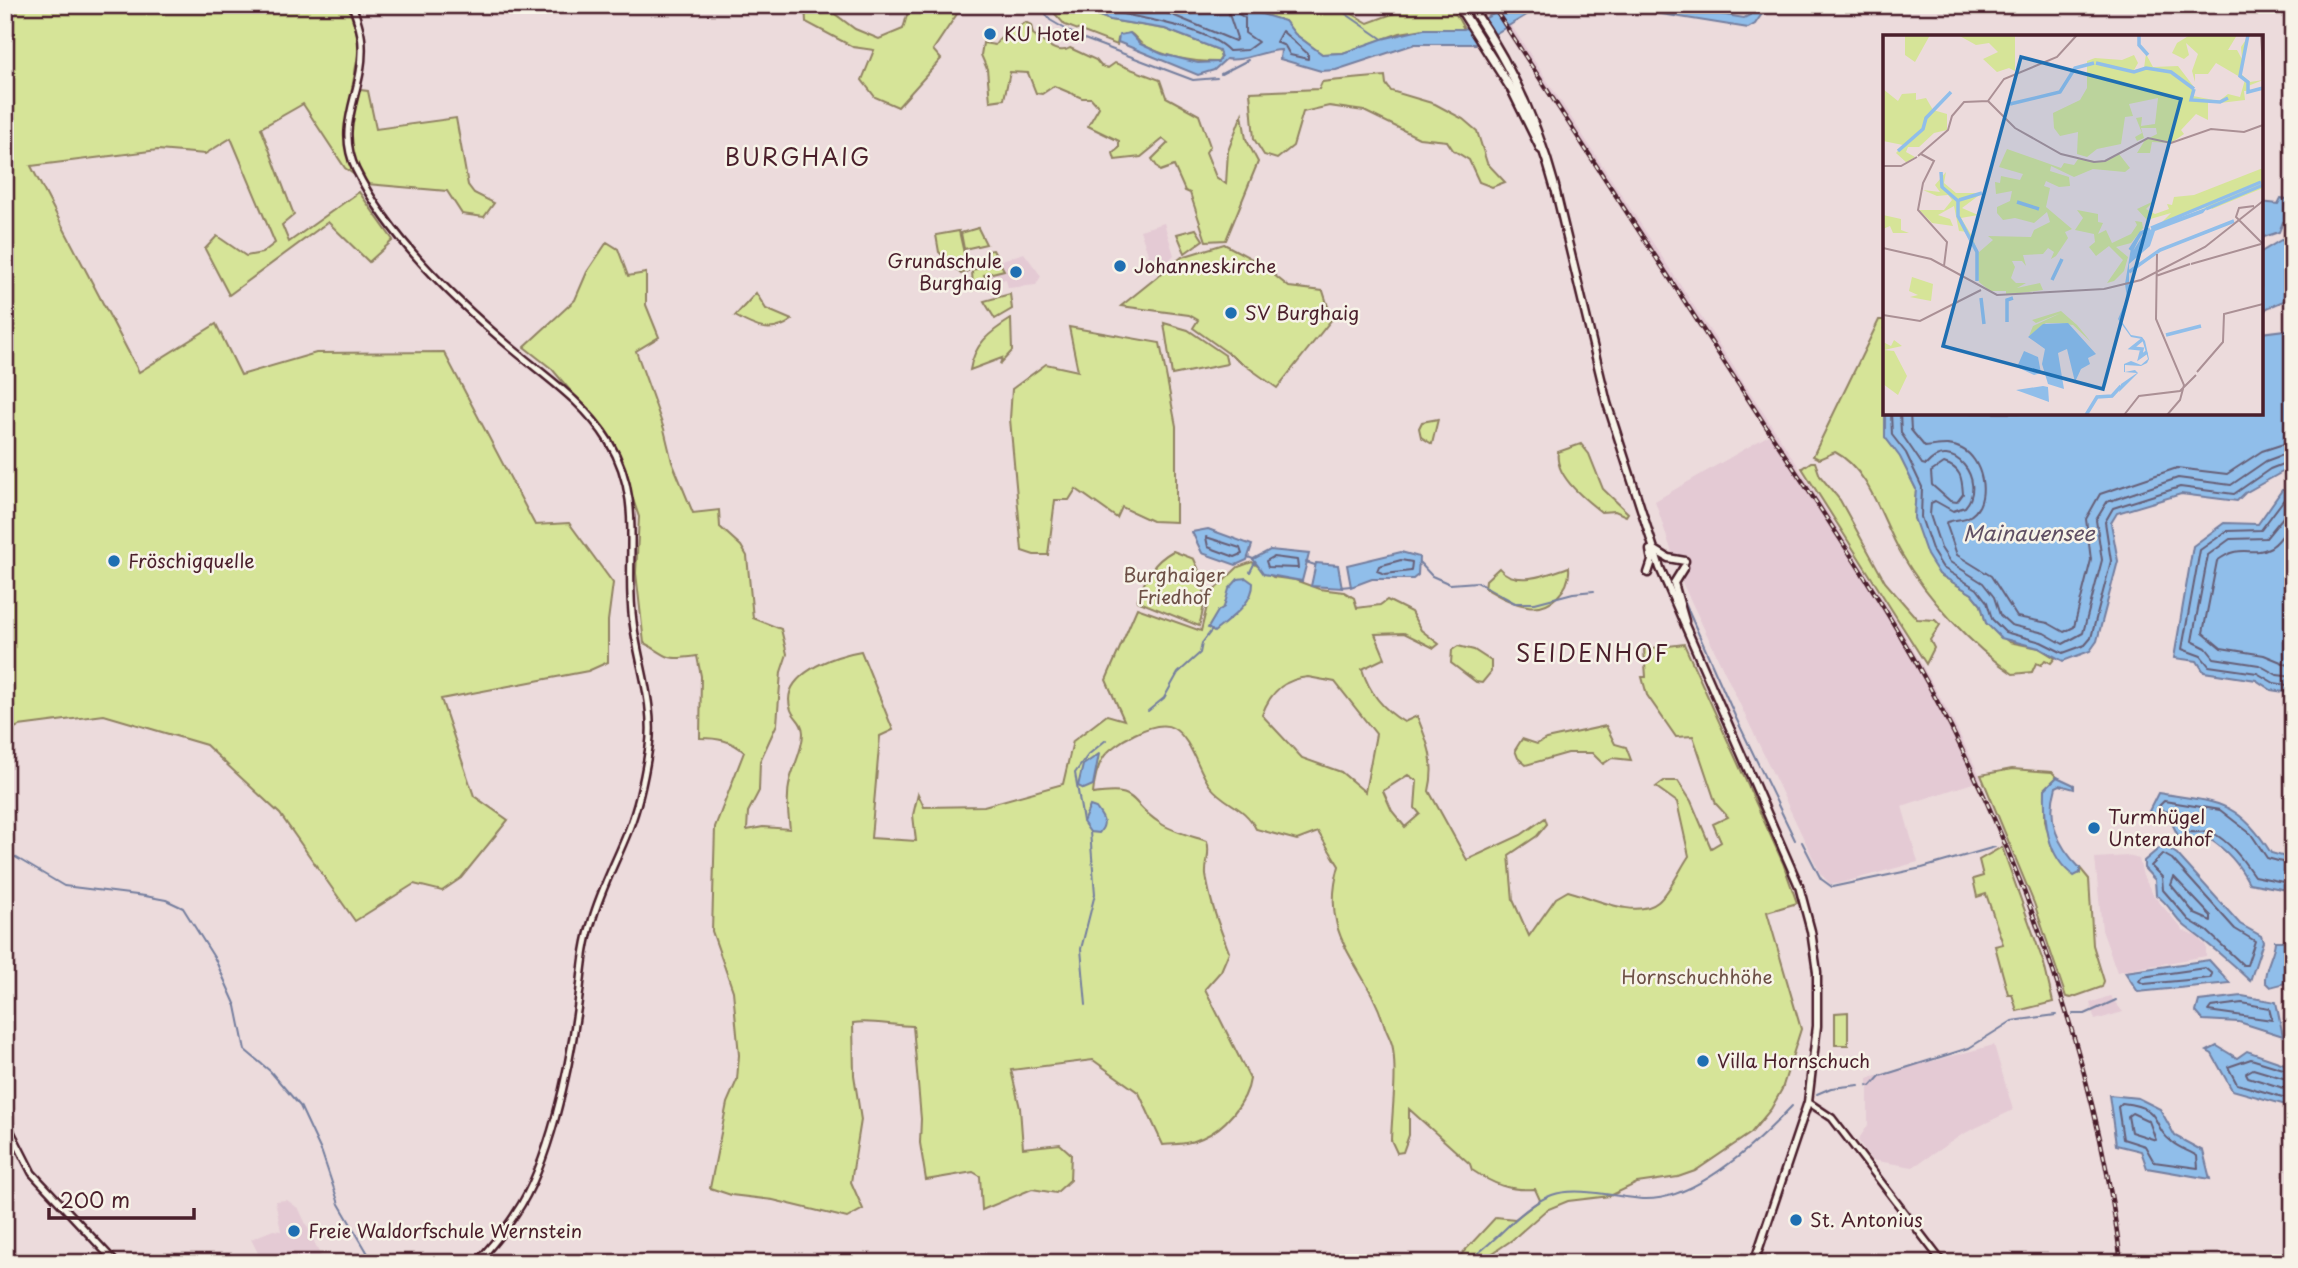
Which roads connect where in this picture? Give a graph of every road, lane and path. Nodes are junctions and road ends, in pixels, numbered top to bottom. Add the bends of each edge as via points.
1 (352, 5) edge
2 (1458, 5) edge
3 (1470, 5) edge
4 (1548, 162) junction
5 (1555, 188) joint
6 (1651, 541) junction
7 (1654, 550) junction
8 (1648, 573) dead end
9 (1686, 634) junction
10 (1808, 1102) junction
11 (5, 1120) edge
12 (116, 1263) edge
13 (477, 1263) edge
14 (1754, 1263) edge
15 (1943, 1263) edge

1 - 13 street via 362,45 347,144 372,199 418,258 583,410 617,458 633,517 632,617 650,744 631,825 591,922 562,1087 537,1172 516,1213
2 - 4 highway via 1489,50
3 - 4 highway via 1531,111
4 - 5 highway
5 - 6 main road via 1607,403
6 - 7 main road
6 - 8 main road via 1653,561
7 - 9 main road
7 - 9 main road via 1684,564 1675,587
9 - 10 main road via 1799,886 1811,931 1817,1026
10 - 14 main road
10 - 15 street via 1832,1118
11 - 12 street via 32,1173

